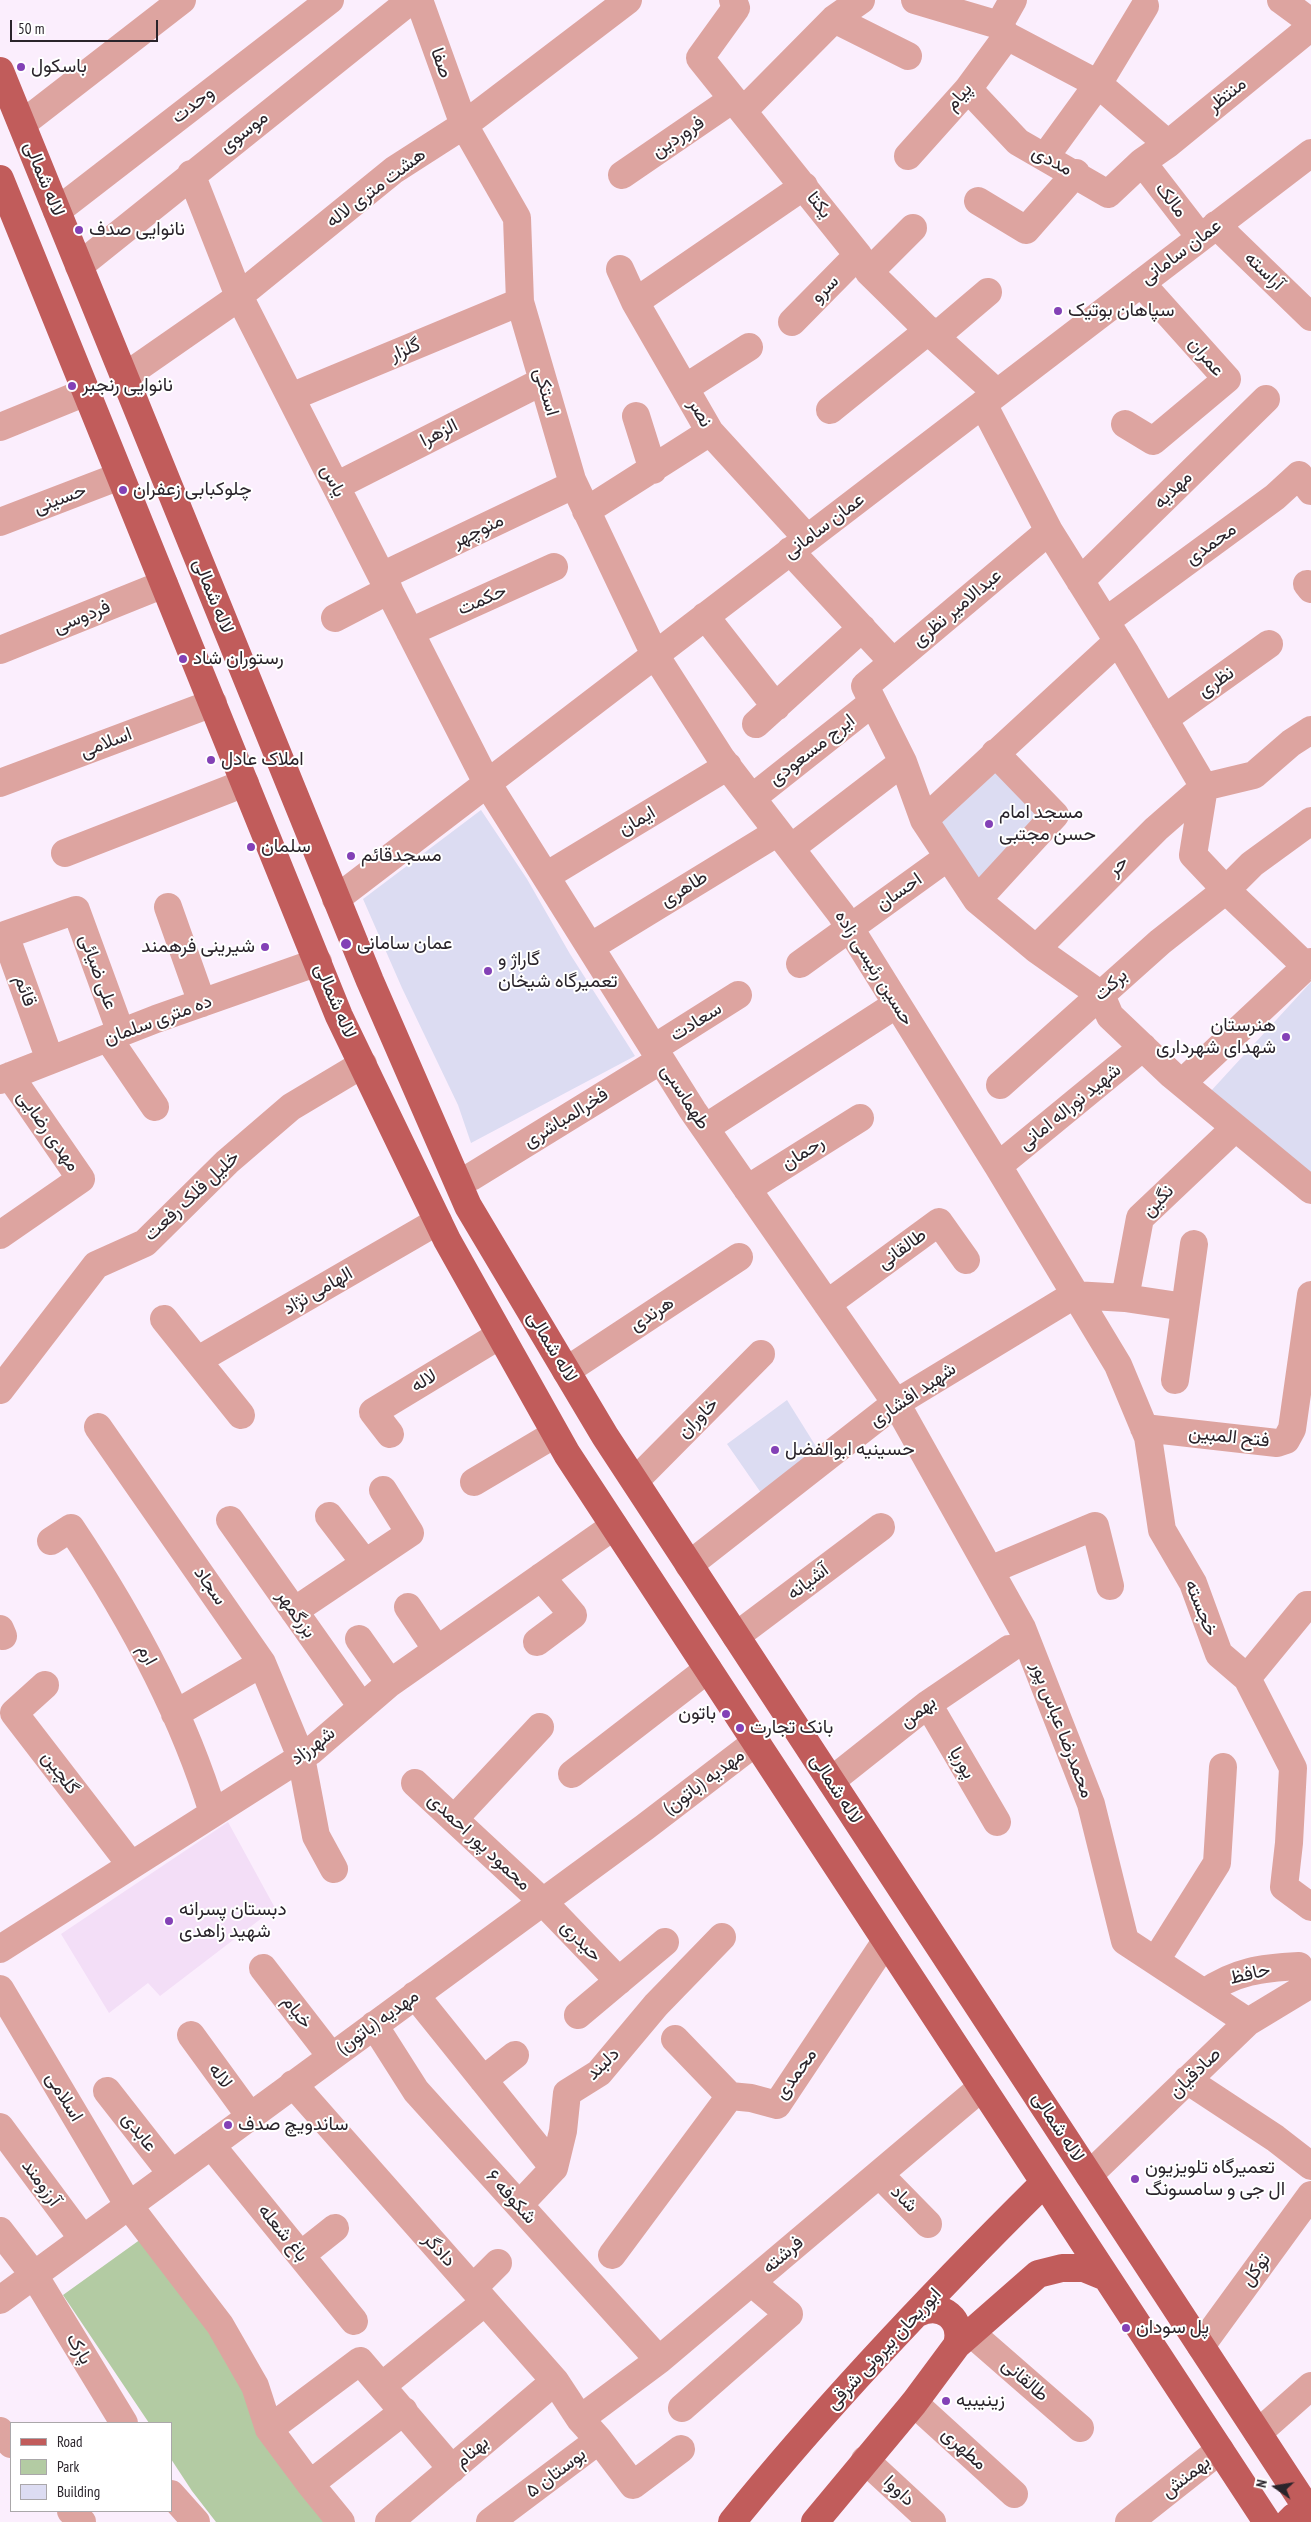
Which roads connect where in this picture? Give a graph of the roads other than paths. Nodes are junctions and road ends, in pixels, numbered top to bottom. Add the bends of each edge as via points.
1 (182, 0) edge
2 (330, 0) edge
3 (411, 0) edge
4 (419, 0) edge
5 (628, 0) edge
6 (733, 0) edge
7 (861, 0) edge
8 (914, 0) edge
9 (1013, 0) edge
10 (1281, 0) edge
11 (1145, 6) dead end
12 (834, 19) junction
13 (1311, 22) edge
14 (1311, 27) edge
15 (1003, 30) junction
16 (908, 56) dead end
17 (0, 70) edge
18 (1098, 84) junction
19 (968, 89) junction
20 (738, 105) junction
21 (22, 124) junction
22 (464, 125) junction
23 (1168, 144) junction
24 (1311, 153) edge
25 (908, 156) dead end
26 (1045, 157) junction
27 (1142, 162) junction
28 (1076, 173) junction
29 (191, 174) junction
30 (622, 175) dead end
31 (0, 182) edge
32 (804, 186) junction
33 (978, 201) dead end
34 (57, 211) junction
35 (913, 228) dead end
36 (1208, 231) junction
37 (864, 264) junction
38 (79, 266) junction
39 (620, 269) dead end
40 (1141, 283) junction
41 (988, 292) dead end
42 (239, 296) junction
43 (520, 302) junction
44 (635, 302) junction
45 (1311, 317) edge
46 (792, 322) dead end
47 (932, 334) junction
48 (749, 347) dead end
49 (124, 377) junction
50 (543, 381) junction
51 (685, 388) junction
52 (86, 392) junction
53 (291, 397) junction
54 (990, 398) junction
55 (1266, 399) dead end
56 (830, 410) dead end
57 (636, 416) dead end
58 (1125, 424) dead end
59 (0, 427) edge
60 (710, 432) junction
61 (652, 470) junction
62 (120, 476) junction
63 (574, 485) junction
64 (336, 486) junction
65 (1311, 491) edge
66 (586, 511) junction
67 (0, 522) edge
68 (1049, 531) junction
69 (143, 532) junction
70 (190, 538) junction
71 (799, 545) junction
72 (554, 567) dead end
73 (1080, 581) junction
74 (385, 583) junction
75 (164, 584) junction
76 (705, 616) junction
77 (335, 618) dead end
78 (862, 628) junction
79 (183, 630) junction
80 (1112, 631) junction
81 (410, 632) junction
82 (230, 638) junction
83 (1269, 644) dead end
84 (0, 650) edge
85 (655, 655) junction
86 (893, 662) junction
87 (868, 694) junction
88 (213, 703) junction
89 (1164, 719) junction
90 (1311, 730) edge
91 (995, 753) junction
92 (903, 762) junction
93 (728, 766) junction
94 (0, 783) edge
95 (245, 783) junction
96 (487, 783) junction
97 (1204, 787) junction
98 (752, 798) junction
99 (924, 820) junction
100 (1311, 821) edge
101 (784, 840) junction
102 (65, 853) dead end
103 (948, 857) junction
104 (546, 876) junction
105 (1226, 890) junction
106 (336, 898) junction
107 (977, 900) junction
108 (168, 907) dead end
109 (76, 910) joint
110 (849, 928) junction
111 (590, 947) junction
112 (1036, 949) junction
113 (318, 962) junction
114 (800, 964) dead end
115 (1309, 964) edge
116 (1101, 994) junction
117 (738, 995) dead end
118 (202, 1004) junction
119 (897, 1004) junction
120 (114, 1036) junction
121 (1143, 1047) junction
122 (657, 1054) junction
123 (50, 1060) junction
124 (363, 1064) junction
125 (5, 1078) edge
126 (1182, 1083) junction
127 (1000, 1085) dead end
128 (155, 1107) dead end
129 (860, 1118) dead end
130 (705, 1128) junction
131 (1235, 1128) junction
132 (998, 1166) junction
133 (470, 1177) dead end
134 (747, 1189) junction
135 (1311, 1190) edge
136 (438, 1221) junction
137 (0, 1235) edge
138 (1194, 1244) dead end
139 (739, 1257) dead end
140 (966, 1260) dead end
141 (1074, 1295) junction
142 (1311, 1295) edge
143 (1125, 1298) junction
144 (827, 1304) junction
145 (1185, 1307) junction
146 (164, 1319) dead end
147 (500, 1335) junction
148 (761, 1354) dead end
149 (198, 1360) junction
150 (566, 1371) junction
151 (1175, 1380) dead end
152 (0, 1390) edge
153 (896, 1402) junction
154 (241, 1415) dead end
155 (98, 1427) dead end
156 (1144, 1428) junction
157 (390, 1434) dead end
158 (555, 1434) junction
159 (614, 1450) junction
160 (576, 1468) junction
161 (634, 1481) junction
162 (474, 1482) dead end
163 (383, 1490) dead end
164 (329, 1516) dead end
165 (230, 1520) dead end
166 (614, 1526) junction
167 (881, 1527) dead end
168 (51, 1541) dead end
169 (364, 1563) junction
170 (689, 1565) junction
171 (990, 1570) junction
172 (541, 1577) junction
173 (1110, 1586) dead end
174 (1311, 1605) edge
175 (408, 1607) dead end
176 (294, 1611) junction
177 (736, 1636) junction
178 (359, 1638) dead end
179 (537, 1642) dead end
180 (1009, 1649) dead end
181 (437, 1650) junction
182 (262, 1663) junction
183 (708, 1669) junction
184 (1247, 1678) junction
185 (390, 1683) junction
186 (45, 1685) dead end
187 (928, 1704) junction
188 (362, 1707) junction
189 (176, 1714) junction
190 (540, 1727) dead end
191 (756, 1742) junction
192 (301, 1757) junction
193 (1223, 1767) dead end
194 (572, 1774) dead end
195 (831, 1781) junction
196 (415, 1783) dead end
197 (213, 1813) junction
198 (454, 1819) junction
199 (997, 1822) dead end
200 (131, 1866) junction
201 (334, 1870) dead end
202 (543, 1902) junction
203 (1311, 1907) edge
204 (722, 1937) dead end
205 (886, 1941) junction
206 (665, 1942) dead end
207 (0, 1949) edge
208 (1156, 1960) junction
209 (263, 1968) dead end
210 (1305, 1975) edge
211 (619, 1980) junction
212 (0, 1989) edge
213 (1204, 1993) junction
214 (415, 1995) junction
215 (578, 2015) dead end
216 (1248, 2022) junction
217 (374, 2025) junction
218 (191, 2035) dead end
219 (675, 2039) dead end
220 (515, 2055) dead end
221 (332, 2056) junction
222 (483, 2080) junction
223 (1187, 2080) junction
224 (293, 2084) junction
225 (982, 2087) junction
226 (107, 2091) dead end
227 (730, 2096) junction
228 (250, 2116) junction
229 (0, 2127) edge
230 (211, 2145) junction
231 (1023, 2149) junction
232 (1311, 2166) edge
233 (554, 2168) junction
234 (172, 2174) junction
235 (879, 2174) junction
236 (1088, 2174) junction
237 (1044, 2182) junction
238 (1311, 2195) edge
239 (519, 2205) junction
240 (129, 2206) junction
241 (1015, 2212) junction
242 (928, 2224) dead end
243 (335, 2228) dead end
244 (0, 2231) edge
245 (82, 2239) junction
246 (301, 2255) junction
247 (612, 2255) dead end
248 (498, 2263) dead end
249 (34, 2275) junction
250 (1106, 2277) junction
251 (751, 2282) junction
252 (479, 2295) junction
253 (0, 2300) edge
254 (918, 2312) junction
255 (354, 2321) dead end
256 (964, 2339) junction
257 (1200, 2346) junction
258 (659, 2360) junction
259 (555, 2381) junction
260 (383, 2385) junction
261 (1311, 2386) edge
262 (914, 2403) junction
263 (682, 2408) dead end
264 (404, 2411) junction
265 (580, 2419) junction
266 (123, 2422) edge
267 (1080, 2428) dead end
268 (268, 2430) junction
269 (0, 2431) edge
270 (1258, 2433) junction
271 (599, 2440) junction
272 (10, 2443) edge
273 (681, 2449) dead end
274 (1223, 2454) junction
275 (1274, 2457) junction
276 (865, 2460) junction
277 (452, 2468) junction
278 (310, 2484) junction
279 (1014, 2494) dead end
280 (172, 2495) edge
281 (73, 2512) edge
282 (1311, 2514) edge
283 (82, 2522) edge
284 (196, 2522) edge
285 (341, 2522) edge
286 (389, 2522) edge
287 (490, 2522) edge
288 (732, 2522) edge
289 (815, 2522) edge
290 (932, 2522) edge
291 (1129, 2522) edge
292 (1267, 2522) edge
293 (1289, 2522) edge
294 (1308, 2522) edge

1 - 21 street
2 - 34 street, وحدت
3 - 29 street, موسوی
4 - 22 street, صفا
5 - 22 street, هشت متری لاله
6 - 20 street, یکتا via 736,8 700,58
7 - 12 street, فروردین
8 - 15 street
9 - 15 street, پیام
10 - 13 street
11 - 18 street
12 - 16 street
12 - 20 street, فروردین
14 - 23 street, منتظر
15 - 18 street
15 - 19 street, پیام
17 - 21 main road, لاله شمالی
18 - 23 street
18 - 26 street
19 - 25 street, پیام
19 - 26 street, مددی via 1018,142
20 - 30 street, فروردین
20 - 32 street, یکتا
21 - 34 main road, لاله شمالی
22 - 42 street, هشت متری لاله via 394,170
22 - 43 street, استکی via 517,218
23 - 27 street, منتظر
24 - 36 street, عمان سامانی
26 - 28 street, مددی
27 - 28 street, مددی via 1108,194
27 - 36 street, مالک
28 - 33 street via 1026,230
29 - 38 street, موسوی
29 - 42 street, یاس
31 - 52 main road, لاله شمالی
32 - 37 street, یکتا
32 - 44 street
34 - 38 main road, لاله شمالی
35 - 37 street, سرو
36 - 40 street, عمان سامانی
36 - 45 street, آراسته
37 - 46 street, سرو
37 - 47 street, یکتا
38 - 49 main road, لاله شمالی
39 - 44 street, نصر
40 - 54 street, عمان سامانی
40 - 58 street, عمران via 1227,379 1153,441
41 - 47 street
42 - 49 street, هشت متری لاله
42 - 53 street, یاس
43 - 50 street, استکی
43 - 53 street, گلزار
44 - 51 street, نصر
47 - 54 street, یکتا
47 - 56 street
48 - 51 street
49 - 70 main road, لاله شمالی
50 - 63 street, استکی
50 - 64 street, الزهرا
51 - 60 street, نصر
52 - 59 street
52 - 62 main road, لاله شمالی
53 - 64 street, یاس
54 - 68 street
54 - 71 street, عمان سامانی
55 - 73 street, مهدیه
57 - 61 street
60 - 61 street
60 - 71 street, نصر
61 - 66 street
62 - 67 street, حسینی
62 - 69 main road, لاله شمالی
63 - 66 street, استکی
63 - 74 street, منوچهر
64 - 74 street, یاس
65 - 80 street, محمدی via 1299,476
66 - 85 street, استکی
68 - 73 street
68 - 86 street, عبدالامیر نظری
69 - 70 main road via 163,564 169,567 178,568
69 - 75 main road, لاله شمالی
70 - 82 main road, لاله شمالی
71 - 76 street, عمان سامانی
71 - 78 street, نصر
72 - 81 street, حکمت
73 - 80 street
74 - 77 street, منوچهر
74 - 81 street, یاس
75 - 79 main road, لاله شمالی
75 - 84 street, فردوسی
76 - 78 street via 766,716
76 - 85 street, عمان سامانی
78 - 86 street, نصر
79 - 82 main road via 192,609 201,604 215,613
79 - 88 main road, لاله شمالی
80 - 89 street
80 - 91 street
81 - 96 street, یاس
82 - 106 main road, لاله شمالی
83 - 89 street, نظری
85 - 93 street, حسین رئیسی زاده
85 - 96 street, عمان سامانی
86 - 87 street, عبدالامیر نظری
87 - 92 street
87 - 98 street, ایرج مسعودی
88 - 94 street, اسلامی
88 - 95 main road, لاله شمالی
89 - 97 street
90 - 97 street via 1254,775
91 - 99 street
91 - 107 street via 1055,816
92 - 99 street
92 - 101 street, طاهری
93 - 98 street, حسین رئیسی زاده
93 - 104 street, ایمان
95 - 102 street
95 - 113 main road, لاله شمالی
96 - 104 street, طهماسبی
96 - 106 street, عمان سامانی
97 - 105 street via 1194,855
97 - 112 street, حر via 1156,829
98 - 101 street, حسین رئیسی زاده
99 - 103 street
100 - 105 street, برکت via 1252,864
101 - 110 street, حسین رئیسی زاده
101 - 111 street, طاهری
103 - 107 street
103 - 110 street, احسان
104 - 111 street, طهماسبی
105 - 115 street
105 - 116 street, برکت
106 - 150 main road, لاله شمالی via 468,1206
107 - 112 street
108 - 118 street
109 - 120 street, علی ضیائی
109 - 123 street, قائم via 5,935
110 - 114 street, احسان
110 - 119 street, حسین رئیسی زاده
111 - 122 street, طهماسبی
112 - 116 street
113 - 118 street, ده متری سلمان
113 - 124 main road, لاله شمالی
115 - 126 street
116 - 121 street via 1110,1016
116 - 127 street, برکت
117 - 122 street, سعادت
118 - 120 street, ده متری سلمان
119 - 130 street
119 - 132 street, حسین رئیسی زاده
120 - 123 street, ده متری سلمان
120 - 128 street, علی ضیائی
121 - 126 street
121 - 132 street, شهید نوراله امانی
122 - 130 street, طهماسبی
122 - 133 street, فخرالمباشری
123 - 125 street, ده متری سلمان
124 - 136 main road, لاله شمالی
124 - 152 street, خلیل فلک رفعت via 291,1107 227,1162 145,1243 96,1265
125 - 137 street, مهدی رضایی via 81,1179
126 - 131 street
129 - 134 street, رحمان
130 - 134 street, طهماسبی
131 - 135 street
131 - 143 street, نگین via 1140,1218
132 - 141 street, حسین رئیسی زاده
134 - 144 street, طهماسبی
136 - 147 main road, لاله شمالی
136 - 149 street, الهامی نژاد
138 - 145 street
139 - 150 street, هرندی
140 - 144 street, طالقانی via 939,1222
141 - 143 street
141 - 153 street, شهید افشاری
141 - 156 street, خجسته via 1118,1365
142 - 156 street, فتح المبین via 1292,1429 1286,1440 1277,1443
143 - 145 street
144 - 153 street, طهماسبی
145 - 151 street
146 - 149 street
147 - 157 street, لاله via 373,1412
147 - 158 main road, لاله شمالی
148 - 161 street, خاوران
149 - 154 street
150 - 159 main road, لاله شمالی
153 - 170 street, شهید افشاری
153 - 171 street, محمدرضا عباس پور
155 - 182 street, سجاد
156 - 184 street, خجسته via 1162,1530 1192,1583 1219,1654
158 - 160 main road, لاله شمالی
158 - 162 street
159 - 160 main road
159 - 161 main road, لاله شمالی
160 - 166 main road, لاله شمالی
161 - 170 main road, لاله شمالی
163 - 169 street via 410,1533
164 - 169 street
165 - 176 street, بزرگمهر
166 - 172 street, شهرزاد
166 - 183 main road, لاله شمالی
167 - 177 street, آشیانه
168 - 189 street, ارم via 71,1528 99,1569 150,1659
169 - 176 street
170 - 177 main road, لاله شمالی
171 - 173 street via 1095,1526
171 - 208 street, محمدرضا عباس پور via 1022,1628 1091,1804 1125,1941
172 - 179 street via 573,1615
172 - 181 street, شهرزاد
174 - 184 street via 1307,1604
175 - 181 street
176 - 188 street, بزرگمهر
177 - 195 main road, لاله شمالی
178 - 185 street
180 - 187 street, بهمن
181 - 185 street, شهرزاد
182 - 189 street
182 - 192 street, سجاد
183 - 191 main road, لاله شمالی
183 - 194 street
184 - 203 street, خجسته via 1293,1768 1284,1887
185 - 188 street, شهرزاد
186 - 200 street, گلچین via 14,1713
187 - 195 street, بهمن
187 - 199 street, پوریا
188 - 192 street, شهرزاد
189 - 197 street, ارم via 198,1763
190 - 198 street
191 - 202 street, مهدیه (باتون)
191 - 205 main road, لاله شمالی
192 - 197 street, شهرزاد
192 - 201 street, سجاد via 316,1836
193 - 208 street via 1217,1863
195 - 236 main road, لاله شمالی
196 - 198 street, محمود پور احمدی
197 - 200 street, شهرزاد
198 - 202 street, محمود پور احمدی
200 - 207 street, شهرزاد
202 - 211 street, حیدری
202 - 214 street, مهدیه (باتون)
204 - 233 street, دلبند via 656,2005 599,2073 567,2093
205 - 225 main road, لاله شمالی
205 - 227 street, محمدی via 777,2105
206 - 211 street
208 - 213 street, محمدرضا عباس پور
209 - 221 street, خیام
210 - 213 street, حافظ via 1266,1968 1225,1978
210 - 216 street, صادقیان
211 - 215 street
212 - 240 street, اسلامی
213 - 216 street, محمدرضا عباس پور
214 - 217 street, مهدیه (باتون)
214 - 222 street
216 - 223 street, صادقیان
217 - 221 street, مهدیه (باتون)
217 - 239 street, شکوفه ۶ via 416,2091
218 - 228 street, لاله
219 - 227 street
220 - 222 street
221 - 224 street, مهدیه (باتون)
222 - 233 street
223 - 232 street
223 - 236 street, صادقیان
224 - 228 street, مهدیه (باتون)
224 - 252 street, دادگر
225 - 231 main road, لاله شمالی
225 - 235 street, فرشته
226 - 234 street, عابدی
227 - 247 street
228 - 230 street, مهدیه (باتون)
229 - 245 street, آرزومند
230 - 234 street, مهدیه (باتون)
230 - 246 street, باغ شعله
231 - 237 main road, لاله شمالی
231 - 241 main road via 1023,2170
233 - 239 street
234 - 240 street, مهدیه (باتون)
235 - 242 street, شاد
235 - 251 street, فرشته
236 - 257 main road, لاله شمالی
237 - 241 main road, ابوریحان بیرونی شرقی
237 - 250 main road, لاله شمالی
238 - 257 street, توکل
239 - 258 street, شکوفه ۶
240 - 245 street, مهدیه (باتون)
240 - 268 street, اسلامی via 220,2325 255,2386
241 - 254 main road, ابوریحان بیرونی شرقی
243 - 246 street
244 - 249 street, پارک
245 - 249 street, مهدیه (باتون)
246 - 255 street, باغ شعله
248 - 252 street
249 - 253 street, مهدیه (باتون)
249 - 266 street, پارک
250 - 256 main road via 1084,2268 1062,2268 1038,2274
250 - 274 main road, لاله شمالی
251 - 258 street, فرشته
251 - 263 street via 789,2314
252 - 259 street, دادگر
252 - 260 street
254 - 256 main road via 940,2309 952,2317
254 - 288 main road, ابوریحان بیرونی شرقی via 801,2438
256 - 262 main road
256 - 267 street, طالقانی
257 - 270 main road, لاله شمالی
258 - 265 street, فرشته
259 - 265 street, دادگر
259 - 277 street, بهنام
260 - 264 street
260 - 268 street via 360,2361
261 - 270 street
262 - 276 main road
262 - 279 street, مطهری
264 - 277 street
264 - 278 street
265 - 271 street, بوستان ۵
268 - 278 street
269 - 272 street
270 - 275 main road, لاله شمالی
271 - 273 street via 633,2485
271 - 287 street, بوستان ۵
274 - 275 main road via 1251,2487 1262,2491 1274,2472
274 - 291 street, بهمنش
274 - 292 main road, لاله شمالی
275 - 282 main road, لاله شمالی
276 - 289 main road
276 - 290 street, داووا
277 - 286 street, بهنام
278 - 285 street
280 - 284 street
281 - 283 street
293 - 294 main road via 1294,2517 1301,2517

